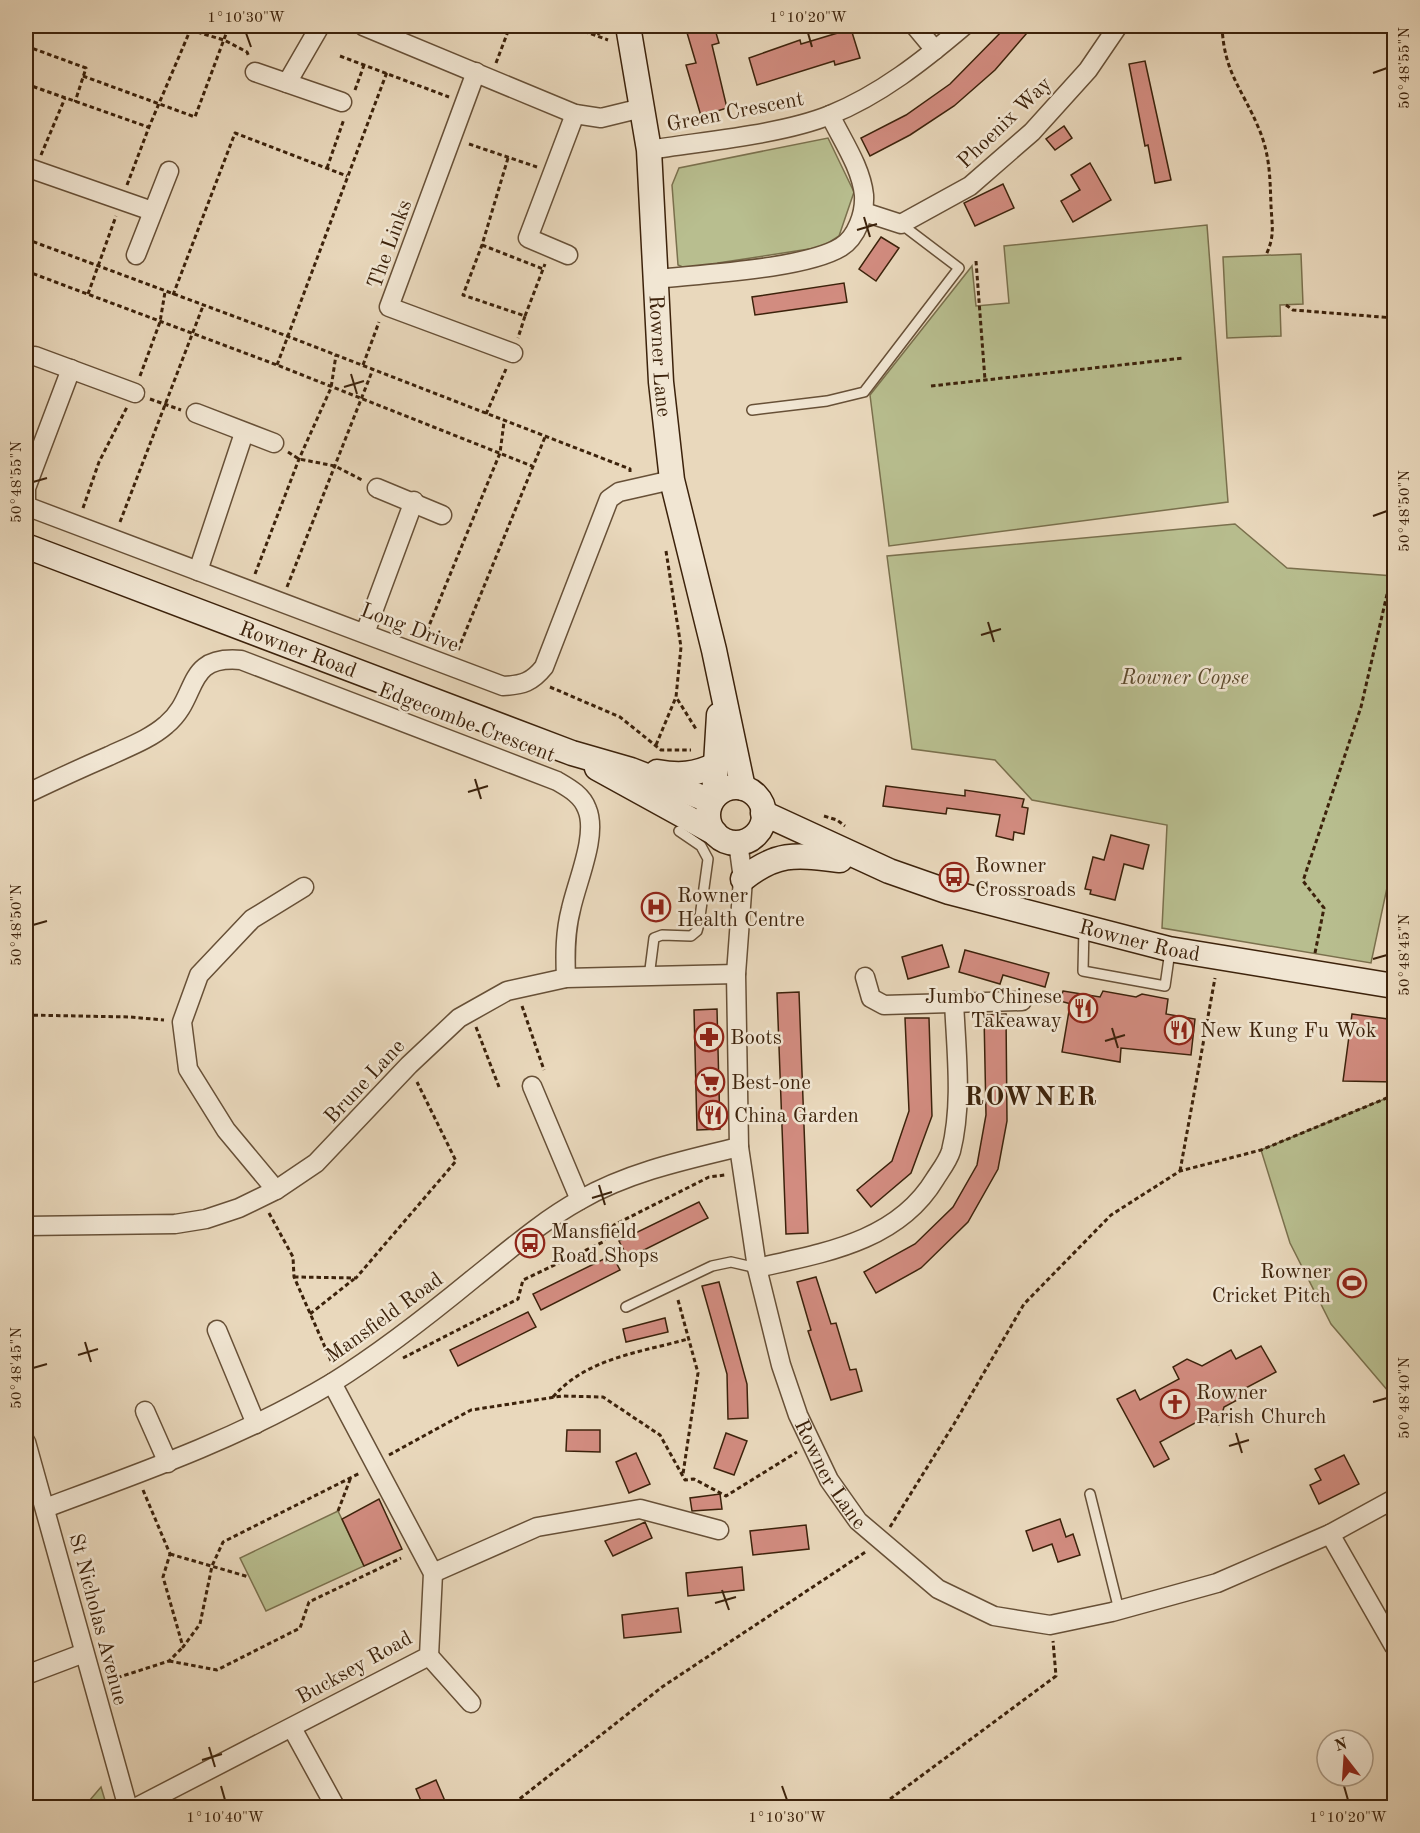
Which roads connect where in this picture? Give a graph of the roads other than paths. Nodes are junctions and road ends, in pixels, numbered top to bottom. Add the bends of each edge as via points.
1 (320, 26) edge
2 (363, 26) edge
3 (627, 26) edge
4 (915, 26) edge
5 (964, 26) edge
6 (1118, 26) edge
7 (935, 51) junction
8 (255, 72) road end
9 (483, 75) junction
10 (287, 83) junction
11 (347, 104) road end
12 (642, 108) junction
13 (575, 114) junction
14 (830, 115) junction
15 (649, 150) junction
16 (30, 168) edge
17 (169, 171) dead end
18 (152, 211) junction
19 (864, 212) junction
20 (901, 224) junction
21 (560, 251) road end
22 (136, 255) dead end
23 (656, 279) junction
24 (513, 353) road end
25 (34, 356) dead end
26 (70, 369) junction
27 (135, 393) road end
28 (752, 410) dead end
29 (196, 413) road end
30 (244, 433) junction
31 (274, 442) road end
32 (672, 480) junction
33 (377, 488) road end
34 (414, 501) junction
35 (26, 506) edge
36 (442, 514) dead end
37 (26, 546) edge
38 (198, 571) junction
39 (365, 633) junction
40 (720, 682) junction
41 (572, 753) junction
42 (708, 758) junction
43 (631, 770) junction
44 (743, 788) junction
45 (26, 794) edge
46 (713, 799) junction
47 (753, 829) junction
48 (679, 831) dead end
49 (715, 833) junction
50 (840, 860) junction
51 (889, 871) junction
52 (743, 879) junction
53 (304, 887) dead end
54 (1084, 927) junction
55 (1171, 949) junction
56 (736, 974) junction
57 (649, 977) junction
58 (865, 977) dead end
59 (566, 978) junction
60 (1395, 986) edge
61 (954, 1001) junction
62 (1022, 1001) dead end
63 (532, 1086) dead end
64 (739, 1147) junction
65 (269, 1194) junction
66 (580, 1200) junction
67 (26, 1226) edge
68 (757, 1268) junction
69 (626, 1307) dead end
70 (217, 1330) dead end
71 (335, 1380) junction
72 (145, 1411) dead end
73 (256, 1424) junction
74 (26, 1442) edge
75 (168, 1463) junction
76 (1090, 1494) dead end
77 (1395, 1499) edge
78 (45, 1508) junction
79 (719, 1530) dead end
80 (1330, 1534) junction
81 (433, 1573) junction
82 (1119, 1610) junction
83 (1395, 1646) edge
84 (84, 1653) junction
85 (429, 1656) junction
86 (26, 1675) edge
87 (471, 1702) dead end
88 (292, 1728) junction
89 (128, 1808) edge
90 (135, 1808) edge
91 (336, 1808) edge

1 - 10 street
2 - 9 street
3 - 12 main road, Rowner Lane
4 - 7 street
5 - 7 street, Green Crescent
6 - 20 street, Phoenix Way via 1088,70 1032,132 970,186
7 - 14 street, Green Crescent via 863,99
8 - 10 street
9 - 13 street
9 - 24 street, The Links via 465,103 389,307
10 - 11 street
12 - 13 street via 601,118
12 - 15 main road, Rowner Lane
13 - 21 street via 528,238
14 - 15 street, Green Crescent via 796,125
14 - 19 street, Green Crescent via 857,170 864,193
15 - 23 main road, Rowner Lane
16 - 18 street
17 - 18 street
18 - 22 street
19 - 20 street
19 - 23 street via 842,247 809,260
20 - 28 lane via 959,268 864,392 827,401
23 - 32 main road, Rowner Lane via 661,382
25 - 26 street
26 - 27 street
26 - 35 street via 26,488
29 - 30 street
30 - 31 street
30 - 38 street
32 - 39 street, Long Drive via 632,488 609,499 544,667 534,680 503,686
32 - 40 main road, Rowner Lane
33 - 34 street
34 - 36 street
34 - 39 street
35 - 38 street, Long Drive
37 - 41 main road, Rowner Road
38 - 39 street, Long Drive
40 - 42 main road, Rowner Lane
40 - 44 main road, Rowner Lane
41 - 43 main road, Rowner Road
41 - 49 main road, Rowner Road via 623,785
42 - 43 main road via 698,773 677,776
42 - 46 main road, Rowner Lane
43 - 46 main road, Rowner Road
44 - 46 main road via 727,788
44 - 47 main road via 757,798
45 - 59 street, Edgecombe Crescent via 166,726 182,709 196,673 207,664 224,659 241,660 575,791 587,808 591,829 564,945
46 - 49 main road via 708,818
47 - 49 main road via 729,842
47 - 50 main road, Rowner Road
47 - 51 main road, Rowner Road
47 - 52 street, Rowner Lane
48 - 57 lane via 701,846 708,859 699,924 691,936 654,938
50 - 51 main road, Rowner Road
50 - 52 main road via 808,856 771,860
51 - 54 main road, Rowner Road via 949,892
52 - 56 street, Rowner Lane
53 - 65 street via 252,919 199,975 182,1022 188,1069
54 - 55 main road, Rowner Road
54 - 55 lane via 1083,971 1165,986
55 - 60 main road, Rowner Road
56 - 57 street, Brune Lane
56 - 64 street, Rowner Lane
57 - 59 street, Brune Lane
58 - 61 street via 871,998 884,1005
59 - 65 street, Brune Lane via 516,989 469,1011 409,1065 323,1156
61 - 62 street
61 - 68 street via 957,1107 950,1154 926,1194 902,1218 871,1237
63 - 66 street
64 - 66 street, Mansfield Road via 629,1177
64 - 68 street, Rowner Lane
65 - 67 street, Brune Lane via 206,1220
66 - 71 street, Mansfield Road via 521,1240 422,1321
68 - 69 lane via 731,1262 712,1266
68 - 82 street, Rowner Lane via 781,1365 810,1445 858,1521 880,1542 938,1589 994,1616 1050,1625
70 - 73 street
71 - 73 street, Mansfield Road
71 - 81 street
72 - 75 street
73 - 75 street, Mansfield Road
74 - 78 street, St Nicholas Avenue
75 - 78 street, Mansfield Road
76 - 82 lane
77 - 80 street, Rowner Lane
78 - 84 street, St Nicholas Avenue
79 - 81 street via 640,1509 537,1527
80 - 82 street, Rowner Lane via 1217,1583
80 - 83 street
81 - 85 street, Bucksey Road
84 - 86 street
84 - 89 street, St Nicholas Avenue
85 - 87 street
85 - 88 street, Bucksey Road
88 - 90 street, Bucksey Road
88 - 91 street

